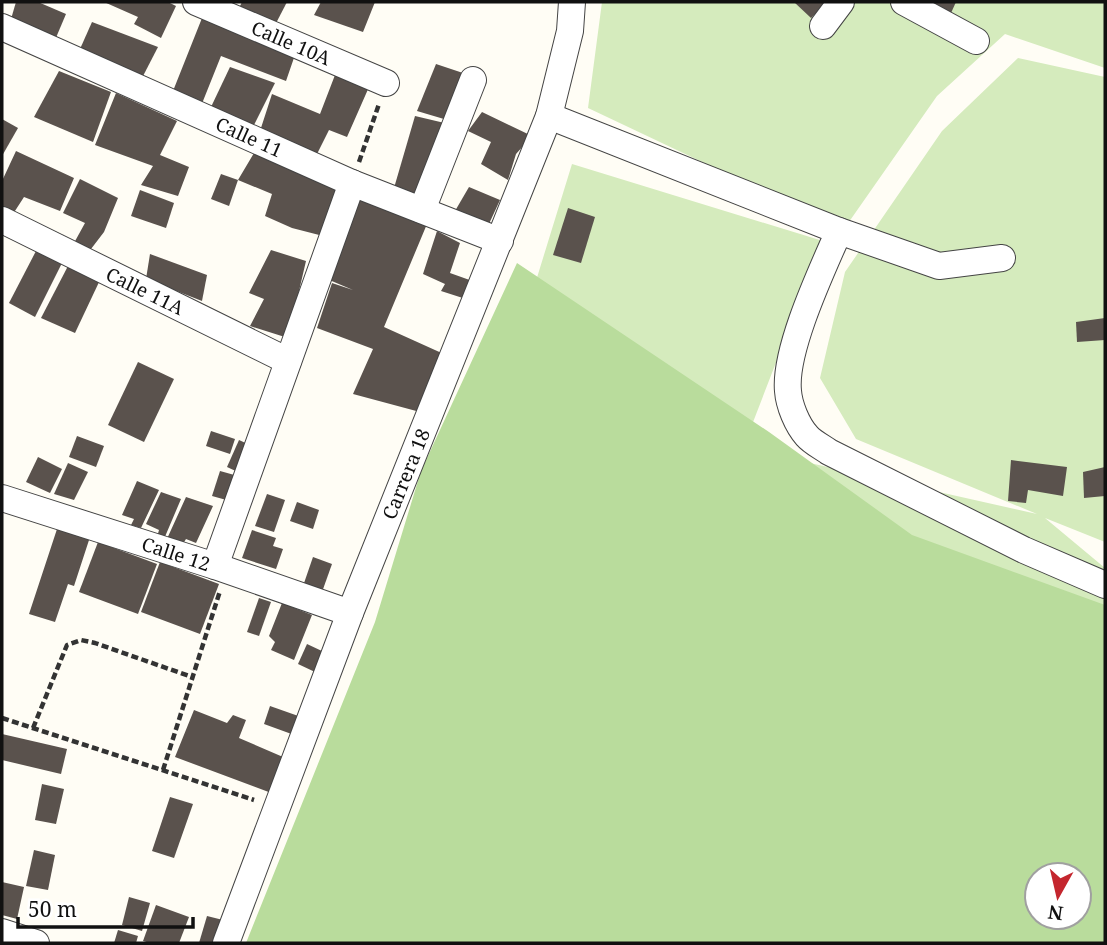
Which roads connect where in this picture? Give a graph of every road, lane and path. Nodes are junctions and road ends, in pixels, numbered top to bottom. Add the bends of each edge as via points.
1 (196, 2) edge
2 (572, 2) edge
3 (841, 2) edge
4 (904, 2) edge
5 (823, 26) dead end
6 (2, 27) edge
7 (976, 41) dead end
8 (473, 80) dead end
9 (386, 83) joint
10 (549, 116) junction
11 (352, 183) junction
12 (422, 210) junction
13 (2, 220) edge
14 (839, 232) junction
15 (500, 241) junction
16 (1002, 258) dead end
17 (288, 361) junction
18 (2, 498) edge
19 (220, 568) junction
20 (1105, 585) edge
21 (350, 613) junction
22 (192, 677) junction
23 (2, 718) edge
24 (33, 728) junction
25 (163, 770) junction
26 (278, 807) junction
27 (2, 932) edge
28 (36, 943) edge
29 (226, 943) edge

1 - 9 street, Calle 10A
2 - 10 street, Carrera 18
3 - 5 street
4 - 7 street
6 - 11 street, Calle 11
8 - 12 street
9 - 11 path
10 - 14 street
10 - 15 street, Carrera 18
11 - 12 street, Calle 11
11 - 17 street
12 - 15 street, Calle 11
13 - 17 street, Calle 11A
14 - 16 street via 939,266
14 - 20 street via 813,289 789,368 792,409 807,436 829,452 1024,550
15 - 21 street, Carrera 18
17 - 19 street
18 - 19 street, Calle 12
19 - 21 street, Calle 12
19 - 22 path
21 - 26 street, Carrera 18
22 - 24 path via 81,640 68,645
22 - 25 path
23 - 24 path
24 - 25 path
25 - 26 path
26 - 29 street, Carrera 18
27 - 28 street

